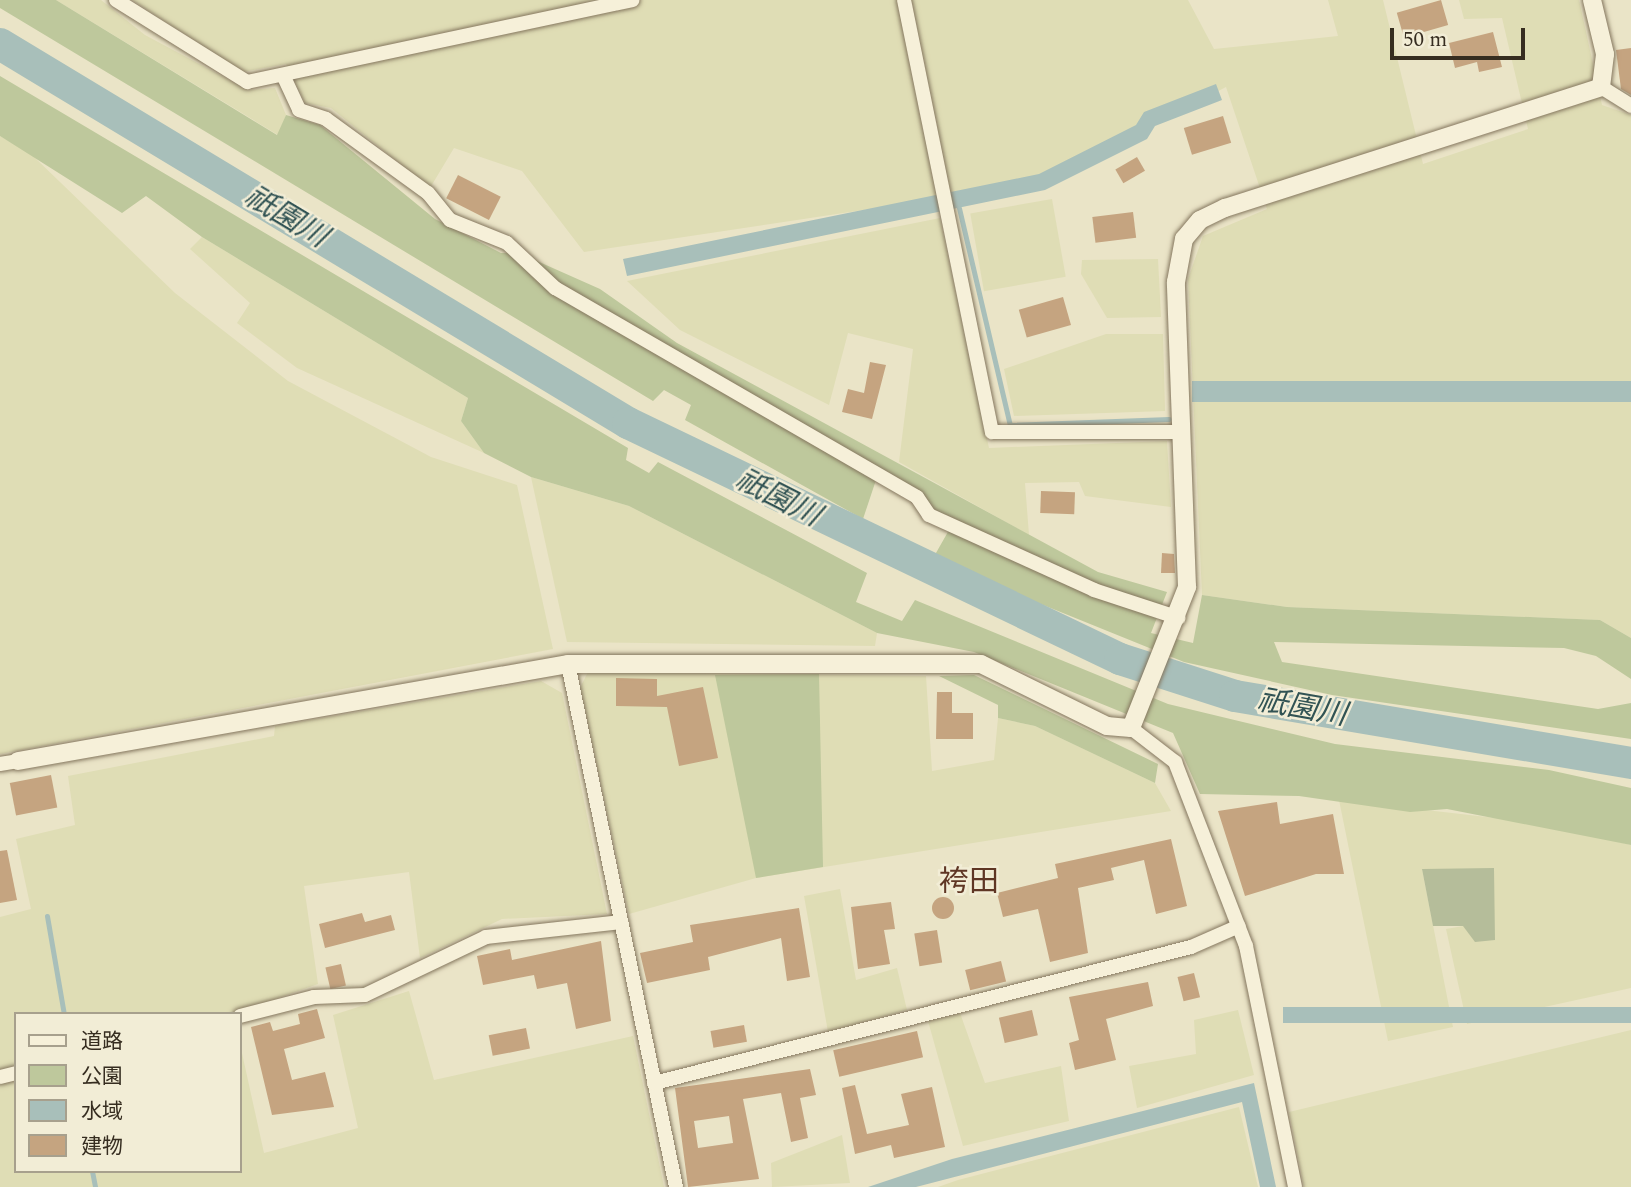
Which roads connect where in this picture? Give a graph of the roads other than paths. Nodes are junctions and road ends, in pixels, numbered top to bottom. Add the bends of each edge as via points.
1 (116, 0) edge
2 (632, 0) edge
3 (904, 0) edge
4 (1592, 0) edge
5 (282, 75) junction
6 (1601, 87) junction
7 (1630, 109) edge
8 (1183, 432) junction
9 (1179, 618) junction
10 (568, 664) junction
11 (1135, 725) junction
12 (9, 762) edge
13 (621, 922) junction
14 (1238, 926) junction
15 (242, 1015) edge
16 (654, 1083) junction
17 (676, 1187) edge
18 (1295, 1187) edge

1 - 5 street via 247,82
2 - 5 street
3 - 8 street via 992,432
4 - 6 street via 1605,54
5 - 9 street via 299,110 327,119 428,193 450,219 507,243 555,288 917,497 929,516 1094,590
6 - 7 street
6 - 8 street via 1200,220 1177,256
8 - 9 street via 1188,559
9 - 11 street
10 - 11 street via 981,664 1107,726
10 - 12 street
10 - 13 street
11 - 14 street via 1175,762
13 - 15 street via 486,937 365,995 314,997
13 - 16 street
14 - 16 street via 1191,947
14 - 18 street
16 - 17 street

